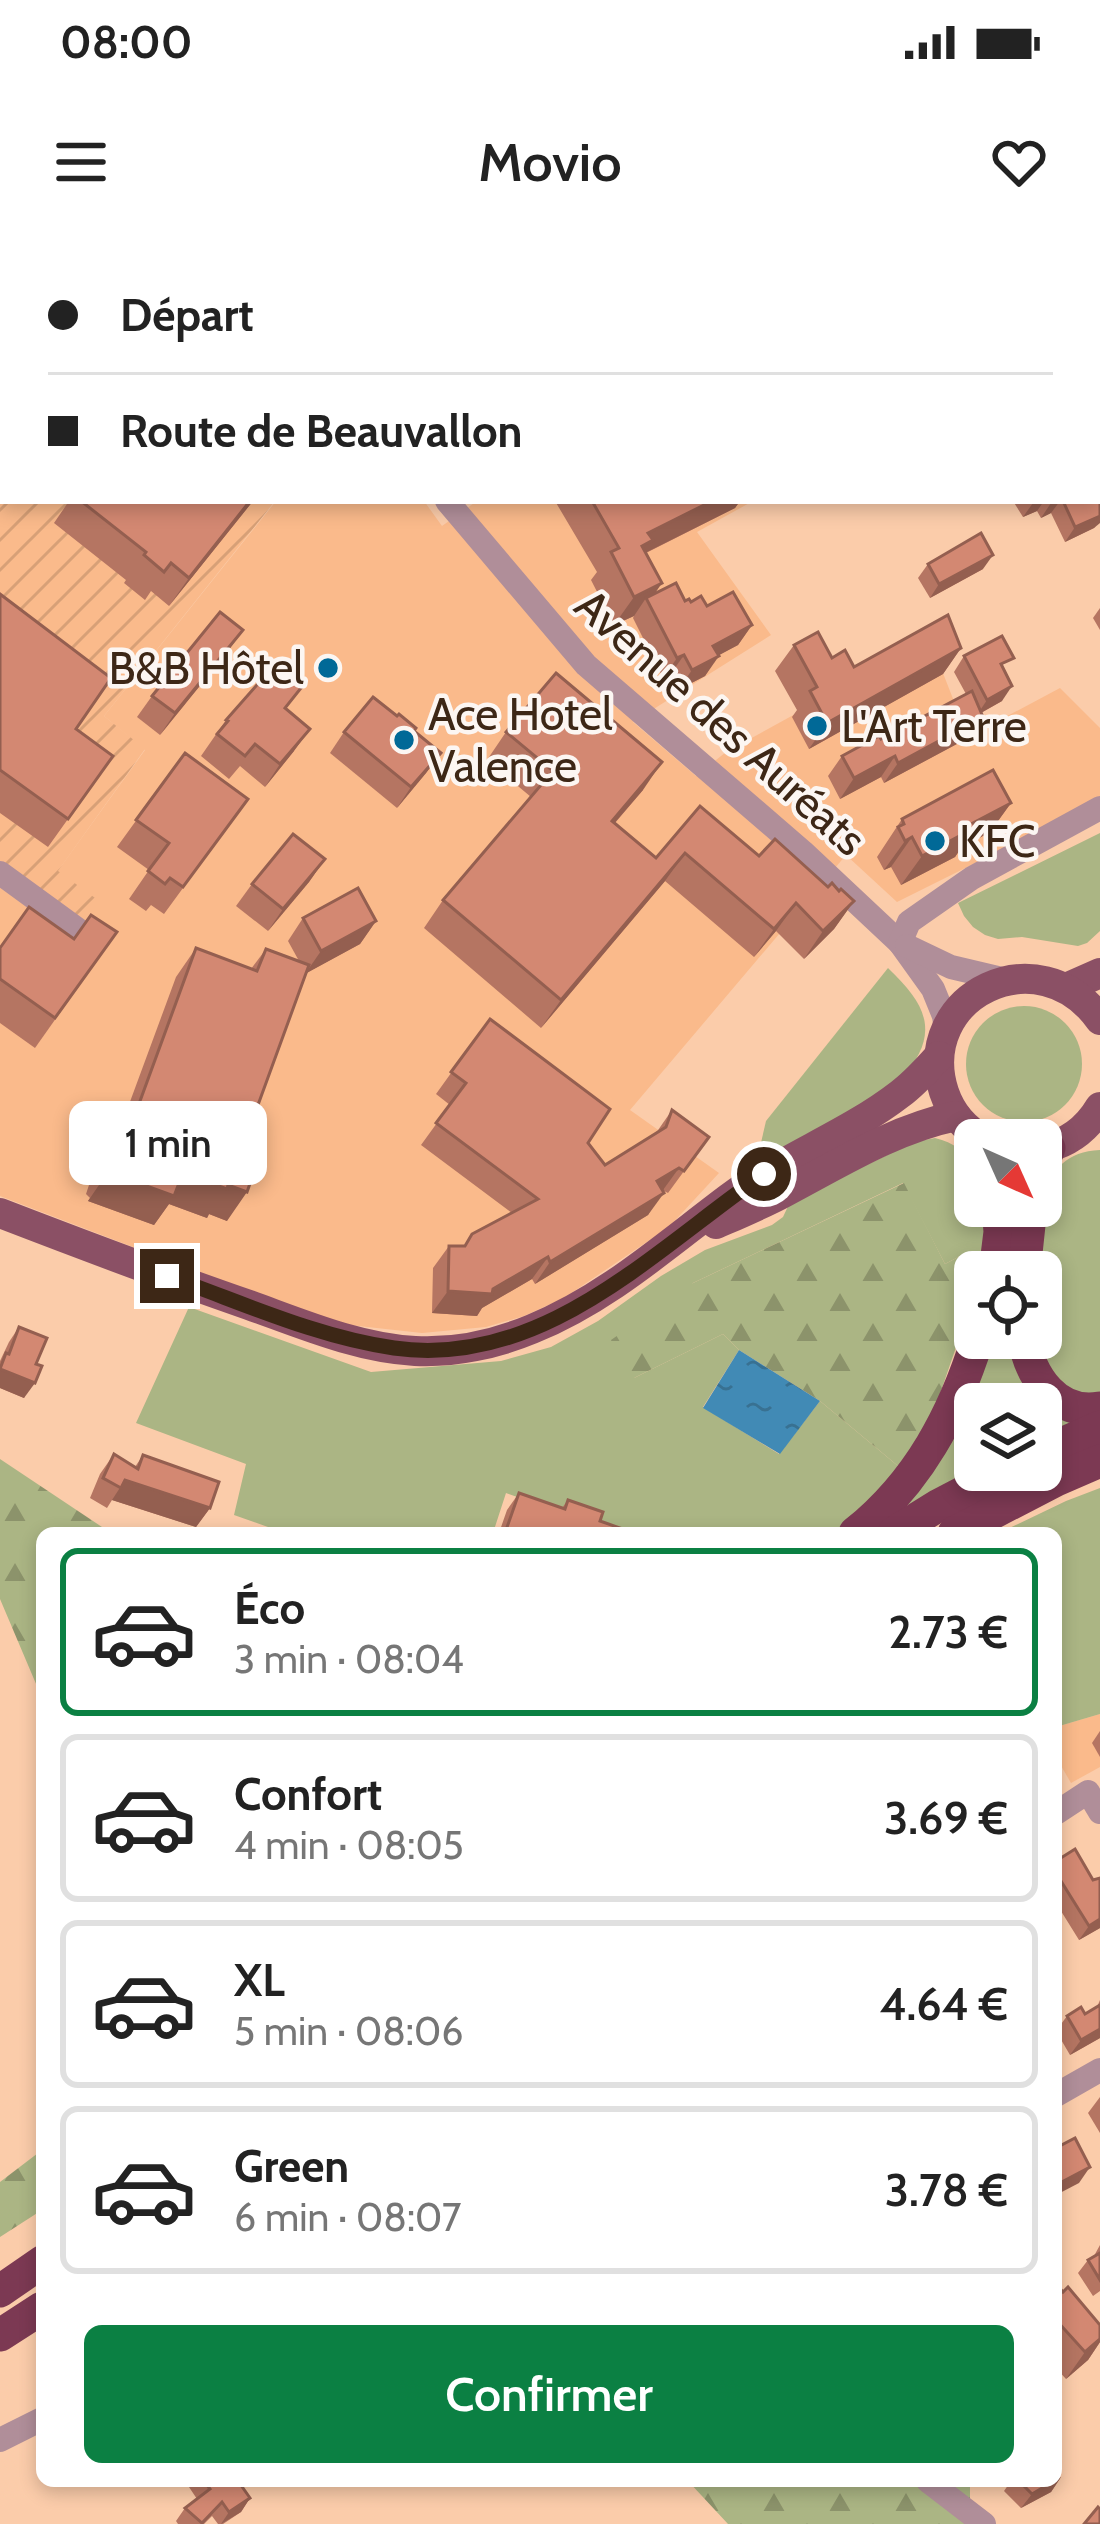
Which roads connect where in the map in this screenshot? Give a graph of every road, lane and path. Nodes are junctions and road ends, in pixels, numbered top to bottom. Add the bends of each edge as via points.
1 (450, 504) edge
2 (1100, 808) edge
3 (0, 873) edge
4 (81, 932) edge
5 (900, 943) junction
6 (1100, 973) edge
7 (1006, 980) junction
8 (1066, 988) junction
9 (1100, 1020) edge
10 (943, 1043) junction
11 (1100, 1107) edge
12 (963, 1119) edge
13 (954, 1127) edge
14 (1062, 1147) edge
15 (0, 1214) edge
16 (673, 1244) junction
17 (971, 1359) edge
18 (1030, 1359) edge
19 (1100, 1408) edge
20 (1100, 1427) edge
21 (1062, 1444) edge
22 (1100, 1461) edge
23 (1100, 1475) edge
24 (969, 1491) edge
25 (861, 1527) edge
26 (905, 1527) edge
27 (963, 1527) edge
28 (964, 1527) edge
29 (1094, 1802) edge
30 (1062, 1811) edge
31 (1100, 2070) edge
32 (1062, 2092) edge
33 (36, 2266) edge
34 (0, 2291) edge
35 (36, 2312) edge
36 (0, 2335) edge
37 (36, 2422) edge
38 (0, 2440) edge
39 (936, 2487) edge
40 (984, 2524) edge

1 - 5 street, Avenue des Auréats via 586,665
2 - 5 street via 972,878 909,922
3 - 4 street
5 - 7 street, Avenue des Auréats
5 - 10 street, Avenue des Auréats via 933,989
6 - 8 main road
7 - 8 main road
7 - 10 main road via 970,998
8 - 9 main road
10 - 12 main road via 940,1077
10 - 16 main road via 905,1091 764,1174
11 - 14 main road
13 - 16 main road via 933,1121 890,1136
15 - 16 main road via 343,1338 417,1351 529,1331
17 - 25 highway via 919,1468
18 - 19 highway via 1055,1396 1079,1410
20 - 21 highway
22 - 27 highway
23 - 28 highway
24 - 26 highway
29 - 30 street
31 - 32 street
33 - 34 highway
35 - 36 highway
37 - 38 street
39 - 40 street

